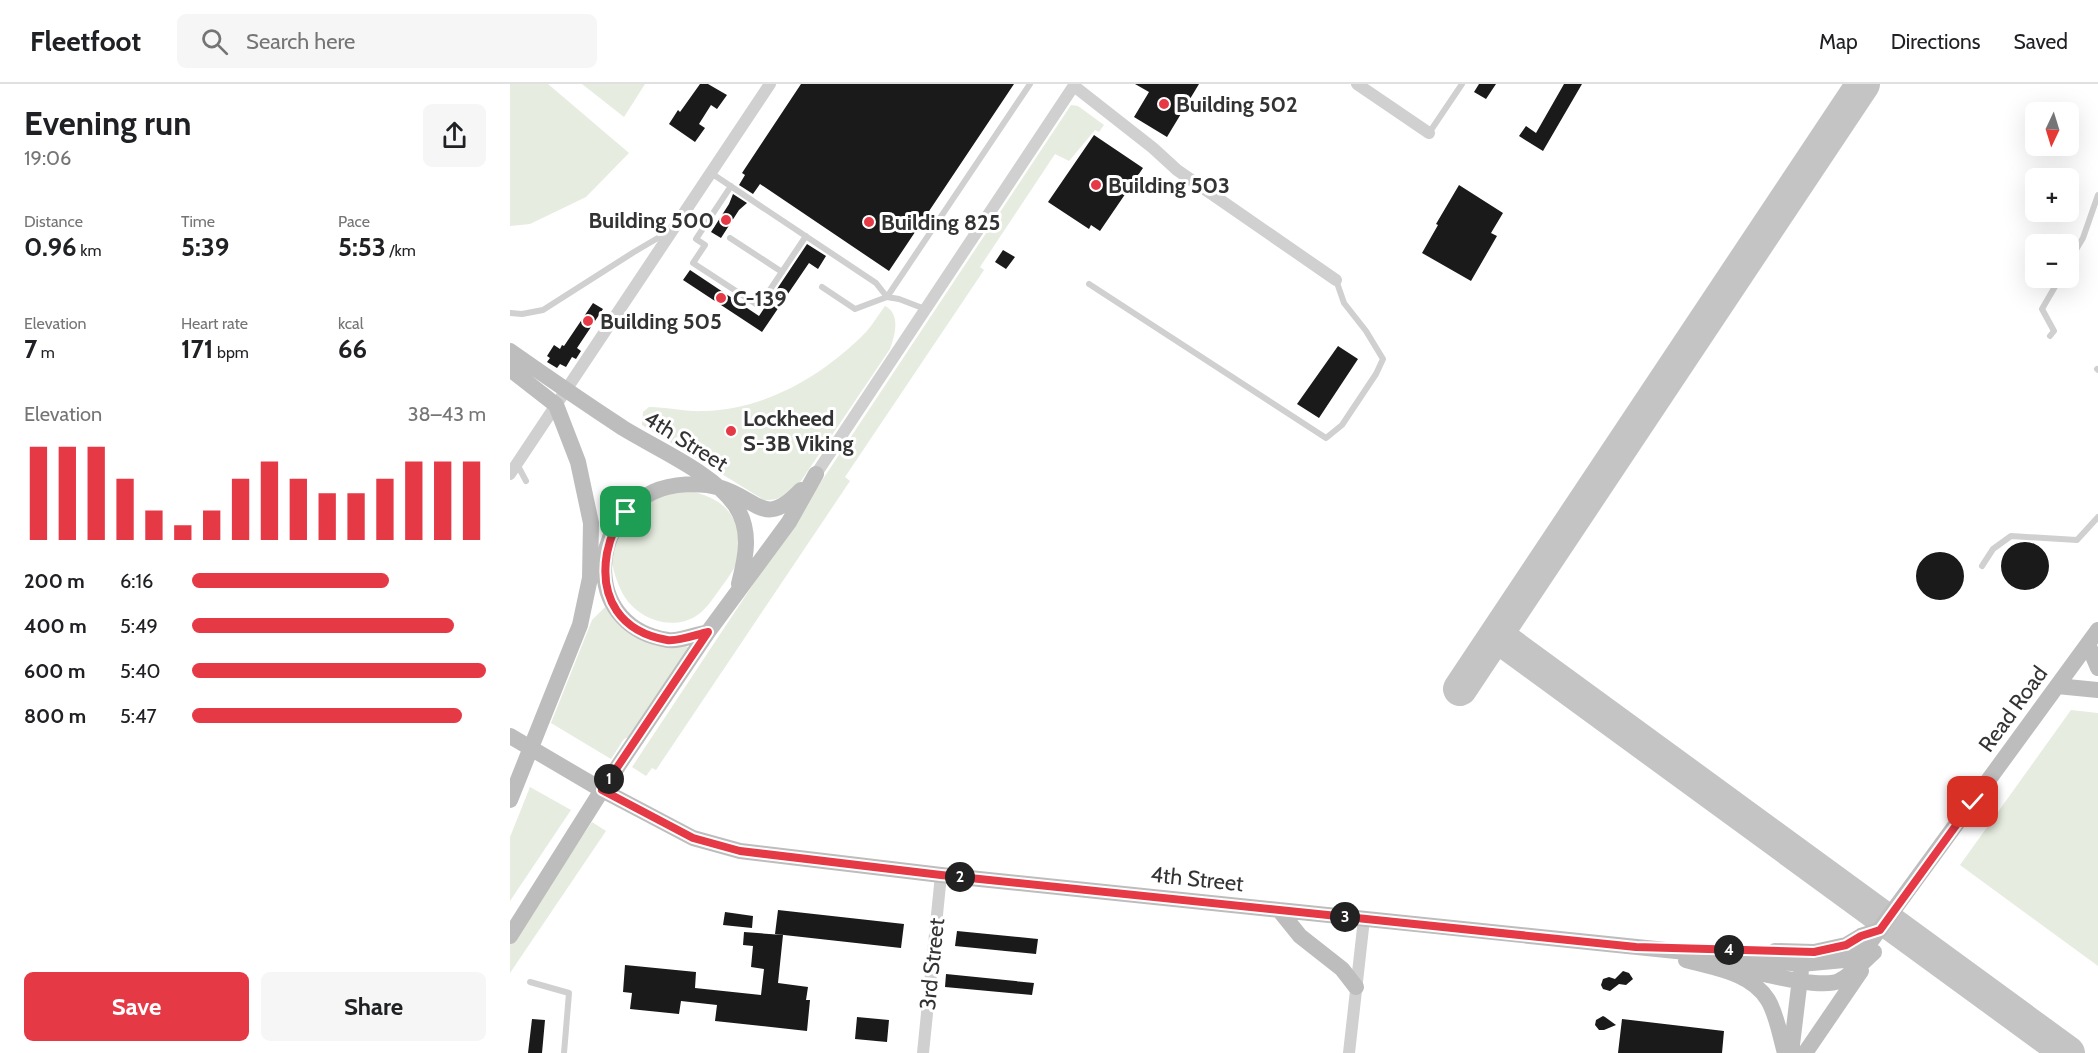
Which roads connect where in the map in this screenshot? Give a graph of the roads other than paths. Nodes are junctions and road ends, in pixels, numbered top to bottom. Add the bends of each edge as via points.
1 (770, 84) edge
2 (1030, 84) edge
3 (1357, 84) edge
4 (1462, 84) edge
5 (1074, 85) edge
6 (1429, 133) joint
7 (711, 173) junction
8 (731, 186) junction
9 (2098, 195) edge
10 (674, 229) junction
11 (806, 236) junction
12 (730, 238) dead end
13 (2079, 245) edge
14 (782, 272) junction
15 (1336, 280) joint
16 (1089, 284) dead end
17 (822, 287) dead end
18 (2054, 288) edge
19 (887, 297) junction
20 (925, 309) junction
21 (510, 313) edge
22 (2050, 336) dead end
23 (510, 351) edge
24 (510, 369) edge
25 (567, 391) junction
26 (556, 405) junction
27 (514, 469) edge
28 (816, 474) junction
29 (526, 481) dead end
30 (721, 488) junction
31 (2098, 517) edge
32 (591, 523) junction
33 (1982, 566) dead end
34 (604, 569) junction
35 (738, 589) junction
36 (580, 625) junction
37 (2098, 630) edge
38 (708, 632) junction
39 (2088, 644) junction
40 (2098, 669) edge
41 (2057, 686) junction
42 (2098, 690) edge
43 (510, 736) edge
44 (531, 749) junction
45 (602, 790) junction
46 (510, 800) edge
47 (941, 875) junction
48 (1279, 910) junction
49 (1364, 919) junction
50 (1880, 930) junction
51 (510, 936) edge
52 (1636, 947) junction
53 (1875, 952) junction
54 (1800, 972) junction
55 (530, 982) dead end
56 (1356, 987) junction
57 (564, 1053) edge
58 (923, 1053) edge
59 (1349, 1053) edge
60 (1785, 1053) edge
61 (1791, 1053) edge
62 (1805, 1053) edge

1 - 7 street
2 - 19 lane
3 - 6 street
4 - 6 lane
5 - 15 street via 1182,174
5 - 20 street
7 - 8 lane
7 - 10 street
8 - 11 lane
8 - 14 lane via 696,239 705,245 693,263 759,306
9 - 13 lane
10 - 21 lane via 543,310
10 - 25 street
11 - 14 lane
11 - 19 lane via 876,283
12 - 14 lane
15 - 16 lane via 1344,303 1383,359 1342,425 1326,438
17 - 19 lane via 855,309
18 - 22 lane via 2042,309 2054,331
19 - 20 lane
20 - 28 street
23 - 25 main road, 4th Street
24 - 26 main road
25 - 26 street
25 - 30 main road, 4th Street
26 - 27 street
26 - 32 main road via 578,462
27 - 29 lane
28 - 30 main road via 788,504 774,509 761,508
28 - 35 main road via 789,522
30 - 34 main road via 673,486 630,505 609,543
30 - 35 main road, 4th Street via 735,505 746,531 747,552
31 - 33 lane via 2077,540 2011,536 1994,549
32 - 34 main road
32 - 36 main road via 590,578
34 - 36 main road
34 - 38 main road via 608,596 615,611 629,624 670,641
35 - 38 main road
36 - 44 main road
37 - 39 main road, Read Road
38 - 45 main road
39 - 40 main road
39 - 41 main road, Read Road
41 - 42 main road
41 - 50 main road, Read Road
43 - 44 main road, 4th Street
44 - 45 main road, 4th Street
44 - 46 main road
45 - 47 main road, 4th Street via 693,838 740,851
45 - 51 main road
47 - 48 main road, 4th Street
47 - 58 street, 3rd Street
48 - 49 main road, 4th Street
48 - 56 main road via 1300,936 1342,969
49 - 52 main road, 4th Street
49 - 56 street
50 - 52 main road via 1846,945 1814,952
50 - 53 main road
50 - 54 main road, Read Road via 1868,945 1844,960
52 - 54 main road, 4th Street
52 - 60 main road via 1746,979 1768,1000
53 - 54 main road via 1836,982 1819,984
53 - 62 main road
54 - 61 main road
55 - 57 lane via 569,993
56 - 59 street

